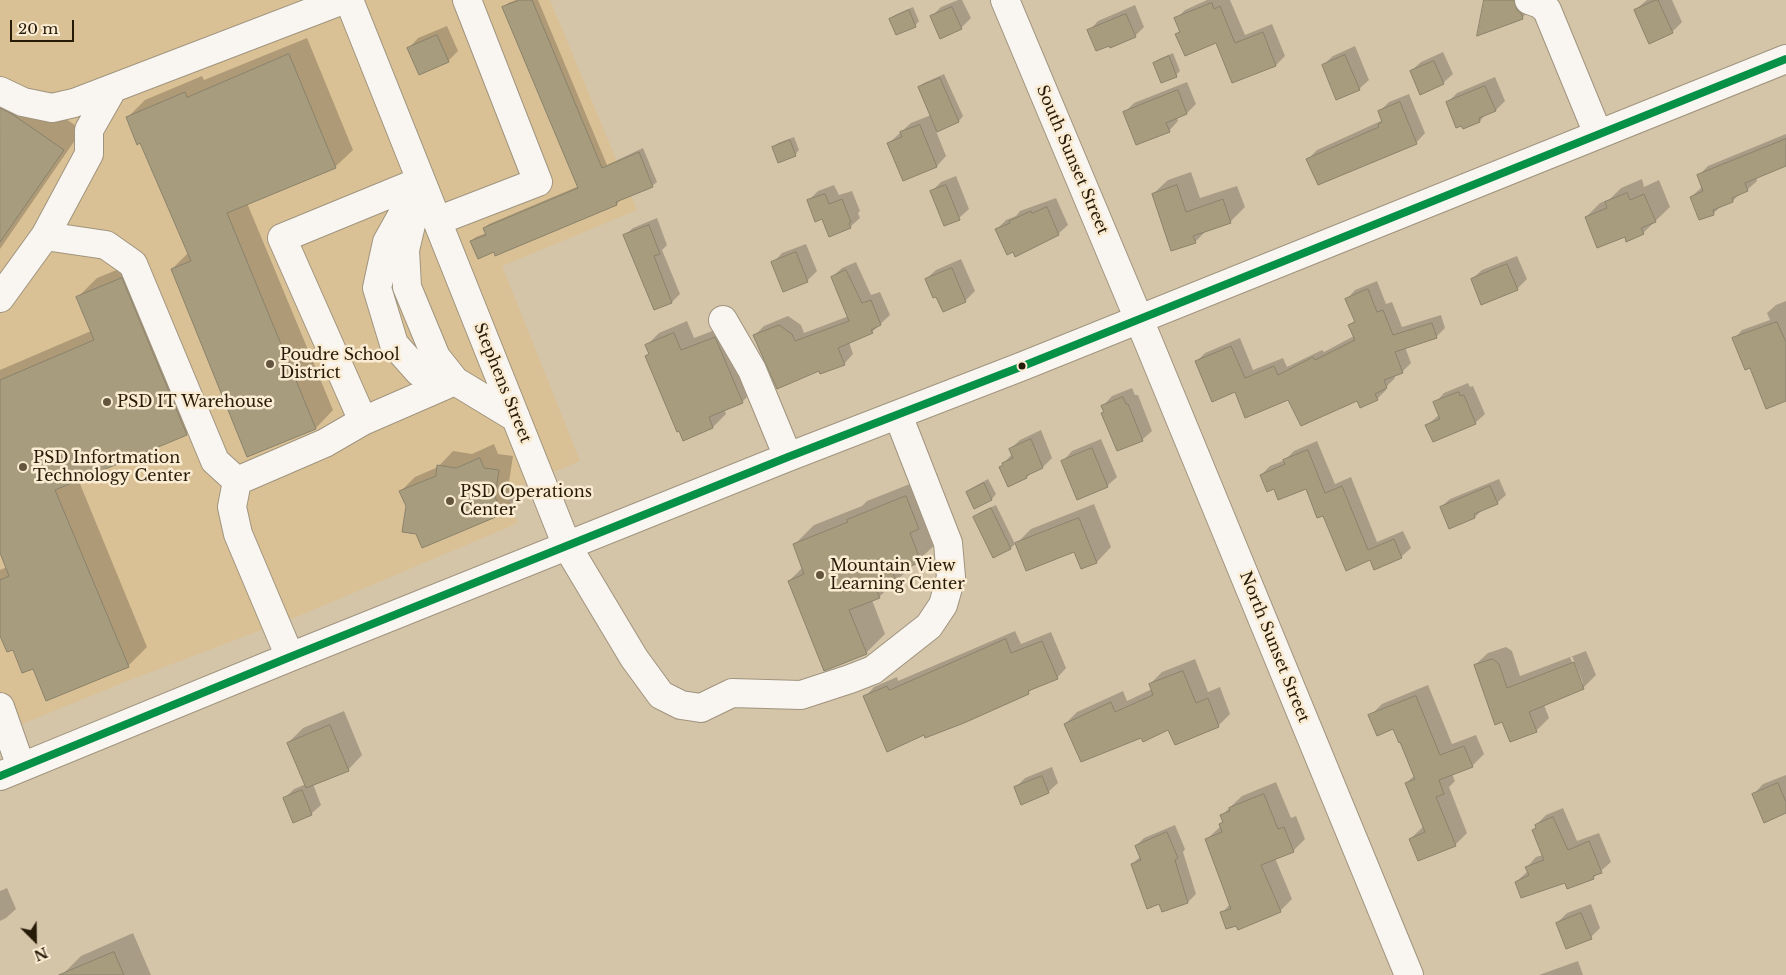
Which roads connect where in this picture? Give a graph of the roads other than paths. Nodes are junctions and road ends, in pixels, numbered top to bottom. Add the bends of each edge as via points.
1 (343, 0) edge
2 (348, 0) edge
3 (467, 0) edge
4 (1004, 0) edge
5 (1529, 0) edge
6 (1786, 59) edge
7 (113, 88) junction
8 (0, 90) edge
9 (1598, 134) junction
10 (421, 181) junction
11 (437, 221) junction
12 (45, 236) junction
13 (0, 298) edge
14 (723, 320) dead end
15 (1139, 320) junction
16 (455, 382) junction
17 (898, 415) junction
18 (516, 418) junction
19 (363, 421) junction
20 (788, 457) junction
21 (237, 481) junction
22 (567, 546) junction
23 (290, 657) junction
24 (0, 707) edge
25 (11, 771) edge
26 (1409, 975) edge

1 - 7 street
2 - 10 street, Stephens Street
3 - 11 street via 538,182
4 - 15 street, South Sunset Street
5 - 9 street via 1547,10
6 - 9 street
7 - 8 street via 52,108 23,102
7 - 12 street via 89,130 89,154
9 - 15 street
10 - 11 street, Stephens Street
10 - 16 street via 406,250 407,287 436,357
10 - 19 street via 282,238
11 - 18 street, Stephens Street
12 - 13 street
12 - 21 street via 106,245 133,264 215,461
14 - 20 street via 752,370
15 - 17 street
15 - 26 street, North Sunset Street
16 - 18 street
16 - 19 street
17 - 20 street
17 - 22 street, Stephens Street via 948,543 951,577 942,605 929,626 873,670 801,694 732,693 701,708 681,705 661,696 634,658
18 - 22 street, Stephens Street
19 - 21 street via 325,443
20 - 22 street
21 - 23 street via 232,507 238,534
22 - 23 street
23 - 25 street
24 - 25 street

